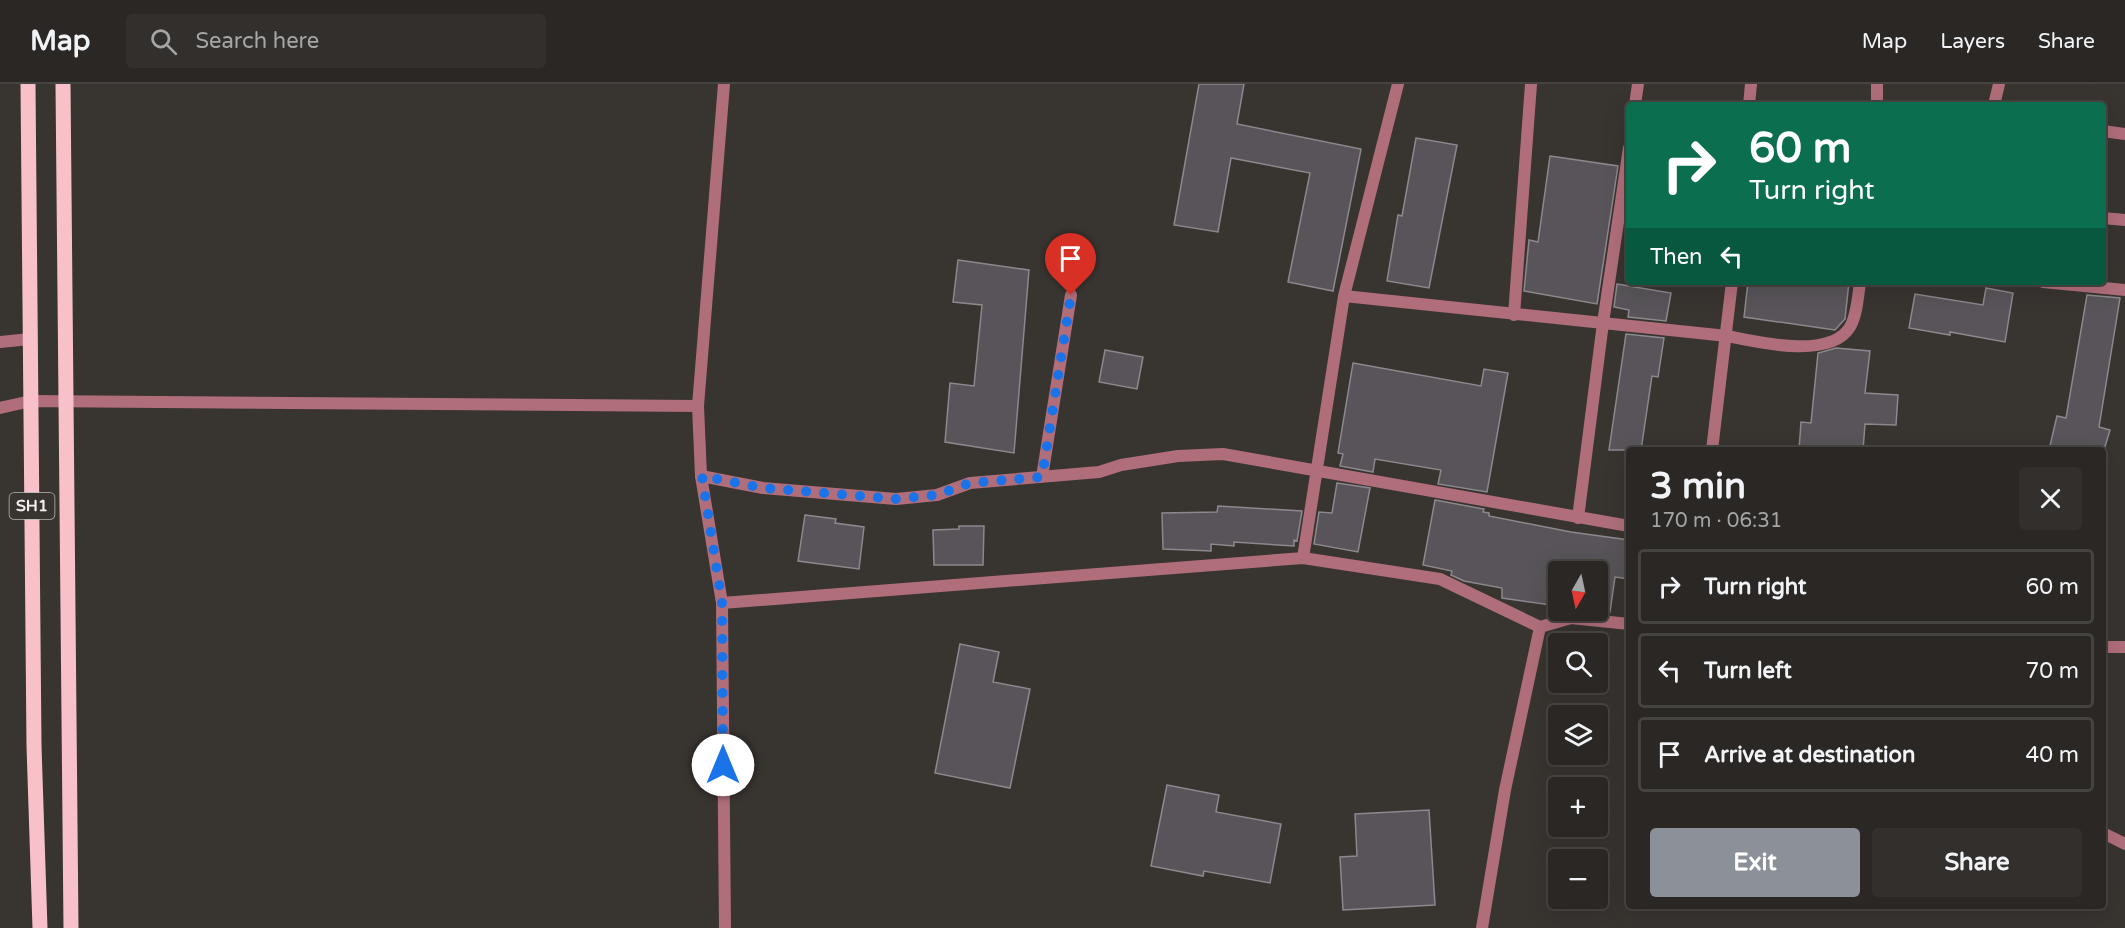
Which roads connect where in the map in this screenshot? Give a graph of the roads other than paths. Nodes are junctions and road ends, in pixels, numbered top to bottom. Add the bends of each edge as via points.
1 (28, 84) edge
2 (63, 84) edge
3 (724, 84) edge
4 (1398, 84) edge
5 (1531, 84) edge
6 (1638, 84) edge
7 (1751, 84) edge
8 (1877, 84) edge
9 (1999, 84) edge
10 (1635, 102) edge
11 (1749, 102) edge
12 (1877, 102) edge
13 (1995, 102) edge
14 (2106, 131) edge
15 (2125, 134) edge
16 (1626, 168) edge
17 (2106, 218) edge
18 (2125, 220) edge
19 (1732, 285) edge
20 (1860, 285) edge
21 (2074, 285) edge
22 (2125, 290) edge
23 (1071, 295) dead end
24 (1344, 296) junction
25 (1514, 315) junction
26 (1603, 323) junction
27 (1727, 336) junction
28 (30, 339) junction
29 (0, 342) edge
30 (32, 401) junction
31 (64, 401) junction
32 (698, 406) junction
33 (0, 408) edge
34 (1712, 447) edge
35 (1316, 468) junction
36 (702, 476) junction
37 (1042, 477) junction
38 (1578, 518) junction
39 (1626, 526) edge
40 (1303, 558) junction
41 (722, 603) junction
42 (1626, 624) edge
43 (1540, 627) junction
44 (2106, 647) edge
45 (2125, 647) edge
46 (2106, 834) edge
47 (2125, 844) edge
48 (40, 928) edge
49 (71, 928) edge
50 (725, 928) edge
51 (1482, 928) edge

1 - 28 main road, SH1
2 - 31 main road
3 - 32 street
4 - 24 street
5 - 25 street
6 - 10 street
7 - 11 street
8 - 12 street
9 - 13 street
14 - 15 street
16 - 26 street
17 - 18 street
19 - 27 street
20 - 27 street via 1850,327 1837,338 1788,347
21 - 22 street
23 - 37 street
24 - 25 street
24 - 35 street
25 - 26 street
26 - 27 street
26 - 38 street
27 - 34 street
28 - 29 street
28 - 30 main road, SH1
30 - 31 street
30 - 33 street
30 - 48 main road, SH1 via 34,746
31 - 32 street
31 - 49 main road
32 - 36 street
35 - 37 street via 1223,454 1178,456 1099,472
35 - 38 street
35 - 40 street
36 - 37 street via 763,488 896,499 937,495 970,483
36 - 41 street
38 - 39 street
40 - 41 street
40 - 43 street via 1440,579
41 - 50 street
42 - 43 street via 1571,618
43 - 51 street via 1505,790
44 - 45 street
46 - 47 street

